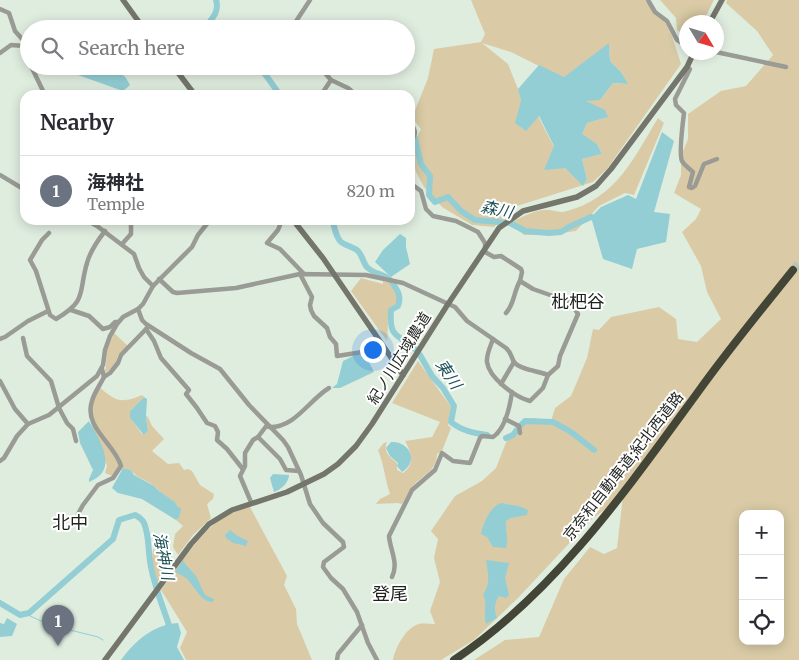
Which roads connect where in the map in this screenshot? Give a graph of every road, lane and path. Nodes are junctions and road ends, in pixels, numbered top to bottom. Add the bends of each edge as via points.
1 (123, 0) edge
2 (310, 0) edge
3 (648, 0) edge
4 (722, 0) edge
5 (0, 9) edge
6 (714, 15) edge
7 (137, 20) edge
8 (297, 20) edge
9 (20, 36) edge
10 (679, 41) edge
11 (20, 46) edge
12 (0, 53) edge
13 (724, 54) edge
14 (690, 60) edge
15 (687, 67) junction
16 (786, 67) dead end
17 (35, 75) edge
18 (180, 75) edge
19 (327, 75) edge
20 (331, 80) junction
21 (42, 90) edge
22 (191, 90) edge
23 (324, 90) edge
24 (350, 90) edge
25 (717, 159) dead end
26 (0, 174) edge
27 (415, 186) edge
28 (20, 187) edge
29 (95, 225) edge
30 (131, 225) edge
31 (206, 225) edge
32 (280, 225) edge
33 (297, 225) edge
34 (105, 231) junction
35 (49, 233) dead end
36 (122, 244) junction
37 (484, 248) junction
38 (793, 270) tunnel mouth
39 (302, 274) junction
40 (334, 274) junction
41 (160, 279) junction
42 (520, 281) junction
43 (153, 286) junction
44 (448, 304) junction
45 (138, 309) junction
46 (71, 310) junction
47 (48, 311) junction
48 (506, 313) dead end
49 (118, 322) junction
50 (147, 328) junction
51 (23, 338) dead end
52 (493, 338) junction
53 (0, 339) edge
54 (385, 348) junction
55 (514, 362) junction
56 (102, 369) junction
57 (404, 375) junction
58 (548, 375) junction
59 (104, 377) junction
60 (0, 382) edge
61 (501, 384) junction
62 (330, 388) dead end
63 (512, 392) junction
64 (59, 408) junction
65 (505, 419) junction
66 (28, 424) junction
67 (268, 426) junction
68 (520, 433) dead end
69 (258, 437) junction
70 (76, 441) dead end
71 (0, 461) edge
72 (242, 468) junction
73 (299, 471) junction
74 (304, 484) junction
75 (251, 502) junction
76 (78, 514) dead end
77 (392, 577) dead end
78 (362, 626) junction
79 (105, 660) edge
80 (337, 660) edge
81 (377, 660) edge
82 (454, 660) edge

1 - 7 street
2 - 8 street
3 - 10 street via 655,12 667,21
4 - 6 street
5 - 9 street via 8,13
11 - 12 street via 10,45
13 - 16 street
14 - 15 street, 紀ノ川広域農道
15 - 25 street via 690,68 675,99 684,113 680,152 682,161 693,172 689,187 695,186 704,164
15 - 37 street, 紀ノ川広域農道 via 596,186 577,197 523,211 499,228
17 - 21 street
18 - 22 street
19 - 20 street
20 - 23 street
20 - 24 street
26 - 28 street
27 - 37 street via 433,216 475,230 484,241
29 - 34 street
30 - 36 street via 131,234
31 - 41 street via 192,247
32 - 39 street via 267,242 280,249
33 - 40 street
34 - 36 street
34 - 46 street via 87,261 82,291
35 - 47 street via 30,260
36 - 43 street via 134,254 144,277
37 - 42 street via 485,252 494,257 501,256 521,269
37 - 44 street, 紀ノ川広域農道
38 - 82 highway, 京奈和自動車道;紀北西道路 via 645,464 565,562 537,592
39 - 40 street
39 - 41 street via 236,288 177,293
39 - 54 street via 312,297 311,310 327,328 336,344 337,356 369,351 378,354
40 - 44 street via 392,280
40 - 54 street
41 - 43 street
42 - 48 street via 514,291 513,305
42 - 58 street via 532,289 570,302 578,314 558,366
43 - 45 street
44 - 52 street
44 - 57 street, 紀ノ川広域農道
45 - 49 street
45 - 50 street
46 - 47 street via 56,319
46 - 49 street via 89,316 103,328
47 - 53 street
49 - 56 street via 110,336
50 - 59 street
50 - 67 street via 220,369
50 - 72 street via 161,358 189,390 186,394 206,423 215,426 217,440
51 - 64 street via 27,356 51,381
52 - 55 street via 510,352
52 - 61 street via 487,362
54 - 57 street
55 - 58 street via 525,369
55 - 61 street
56 - 59 street
56 - 64 street
57 - 74 street, 紀ノ川広域農道 via 356,446 338,464
58 - 63 street via 543,388 530,402
59 - 76 street via 91,402 90,413 121,466 113,478 98,485
60 - 66 street
61 - 63 street
62 - 67 street via 294,419 280,427
63 - 65 street via 510,411
64 - 66 street
64 - 70 street via 73,429
65 - 68 street via 519,426
65 - 77 street via 496,436 480,438 470,464 453,461 442,453 435,470 412,490 389,536 395,564
66 - 71 street
67 - 69 street
67 - 73 street via 288,446
69 - 72 street via 248,447
69 - 73 street via 280,459 286,470
72 - 75 street via 240,476
73 - 74 street
74 - 75 street, 紀ノ川広域農道
74 - 78 street via 310,504 323,523 343,542 344,547 324,562 323,567 343,588
75 - 79 street, 紀ノ川広域農道 via 209,524
78 - 80 street via 338,654
78 - 81 street

